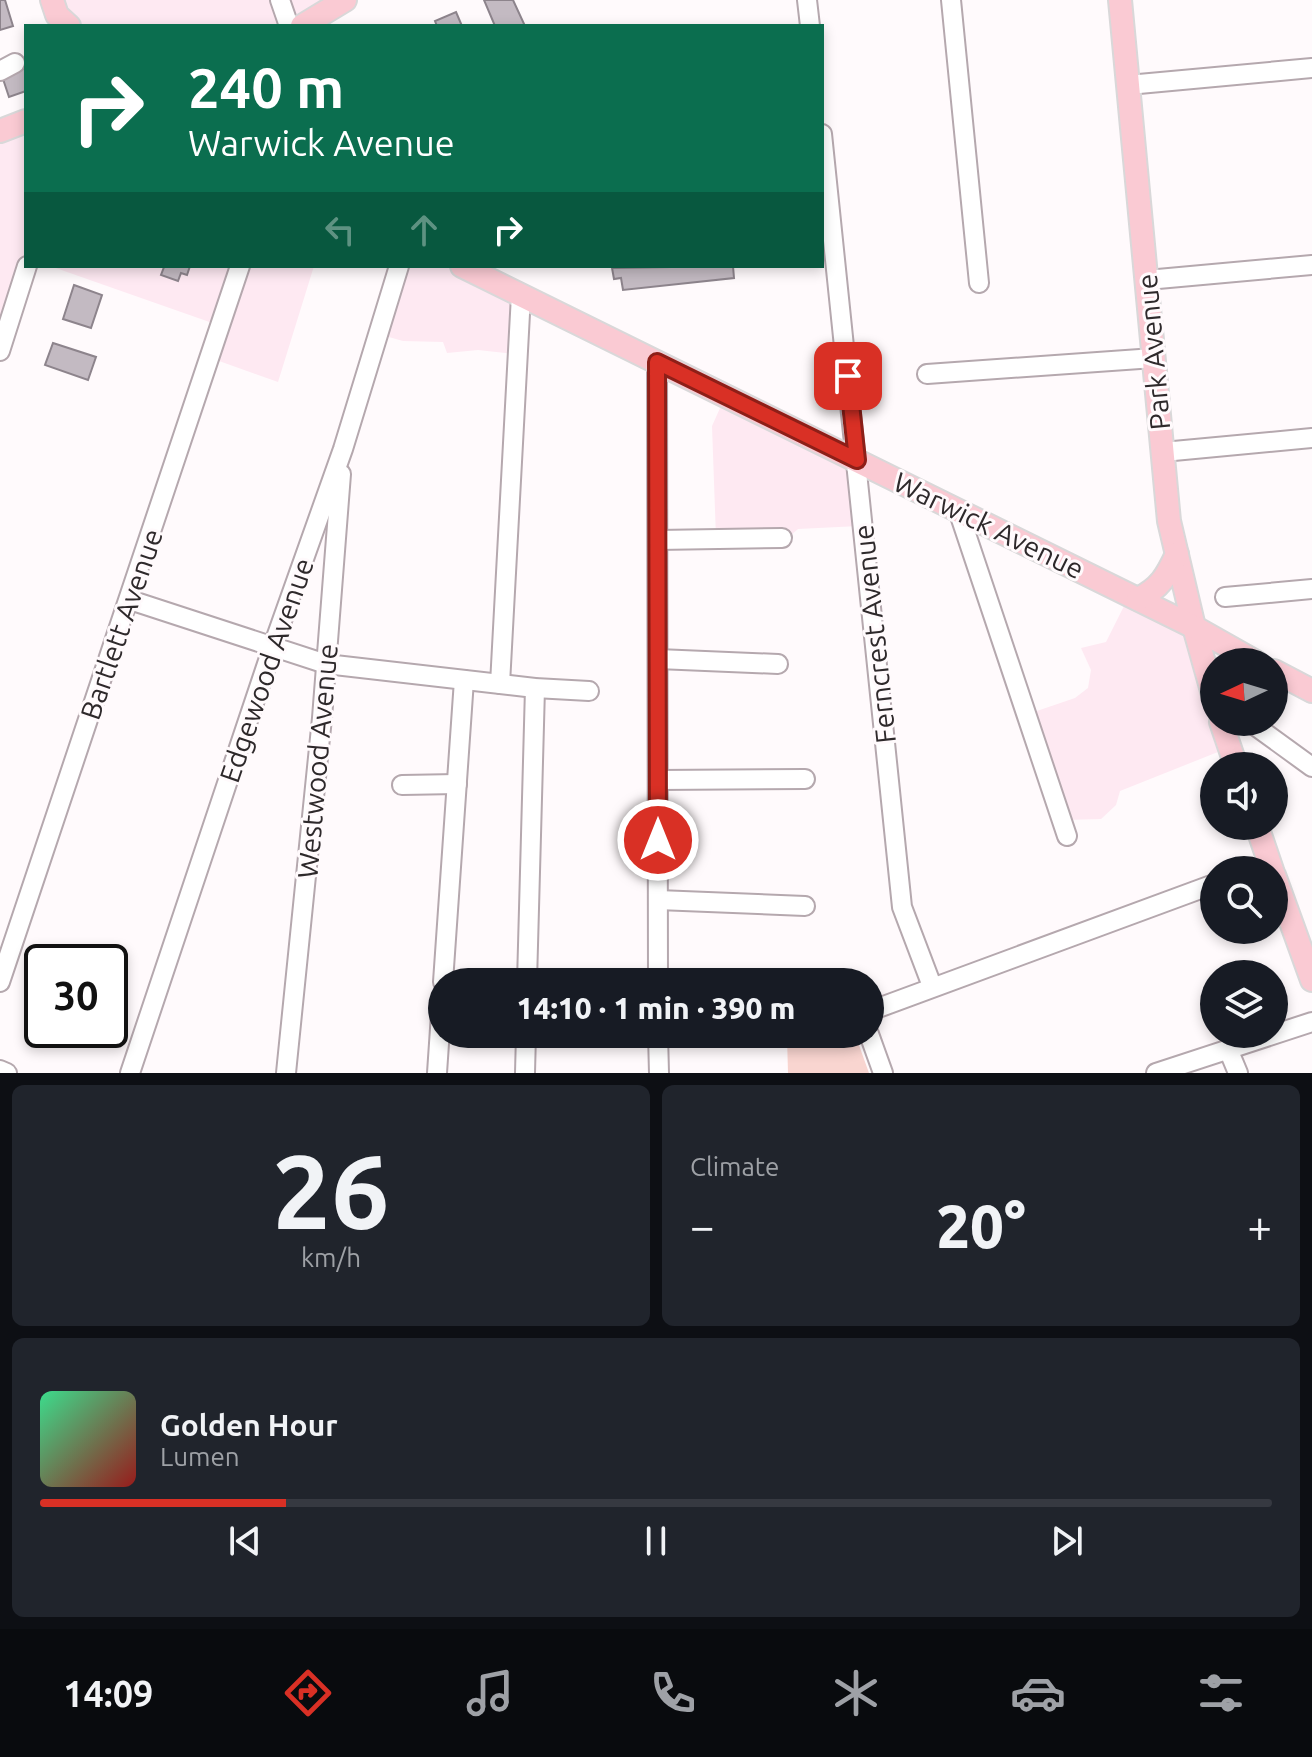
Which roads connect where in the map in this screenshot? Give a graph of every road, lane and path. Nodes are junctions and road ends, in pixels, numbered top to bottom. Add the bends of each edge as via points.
1 (280, 0) edge
2 (345, 0) edge
3 (807, 0) edge
4 (951, 0) edge
5 (1120, 0) edge
6 (288, 24) edge
7 (305, 24) edge
8 (810, 24) edge
9 (1312, 68) edge
10 (1128, 85) junction
11 (6, 127) edge
12 (24, 136) edge
13 (824, 153) edge
14 (1312, 265) edge
15 (26, 268) edge
16 (239, 268) edge
17 (398, 268) edge
18 (466, 268) edge
19 (1147, 280) junction
20 (979, 283) dead end
21 (521, 295) junction
22 (0, 351) edge
23 (1154, 358) junction
24 (657, 362) junction
25 (927, 374) dead end
26 (1312, 438) edge
27 (343, 449) junction
28 (1163, 452) junction
29 (857, 460) junction
30 (958, 510) junction
31 (782, 538) dead end
32 (658, 540) junction
33 (1177, 554) junction
34 (1312, 589) edge
35 (1225, 597) dead end
36 (1138, 599) junction
37 (130, 600) junction
38 (1194, 627) junction
39 (273, 646) junction
40 (1200, 648) edge
41 (1229, 648) edge
42 (658, 659) junction
43 (326, 664) junction
44 (778, 664) dead end
45 (1288, 678) edge
46 (464, 680) junction
47 (500, 684) junction
48 (535, 688) junction
49 (589, 691) dead end
50 (1312, 691) edge
51 (1269, 736) edge
52 (1312, 767) edge
53 (805, 779) dead end
54 (658, 780) junction
55 (457, 784) junction
56 (402, 785) dead end
57 (1067, 836) dead end
58 (1200, 889) edge
59 (658, 900) junction
60 (805, 906) dead end
61 (1288, 921) edge
62 (444, 968) edge
63 (527, 968) edge
64 (658, 968) edge
65 (1312, 980) edge
66 (0, 982) edge
67 (932, 986) junction
68 (884, 1005) edge
69 (1312, 1022) edge
70 (439, 1048) edge
71 (526, 1048) edge
72 (658, 1048) edge
73 (874, 1048) edge
74 (1228, 1049) junction
75 (0, 1070) edge
76 (7, 1073) edge
77 (130, 1073) edge
78 (286, 1073) edge
79 (437, 1073) edge
80 (525, 1073) edge
81 (659, 1073) edge
82 (883, 1073) edge
83 (1156, 1073) edge
84 (1238, 1073) edge

1 - 6 street
2 - 7 main road
3 - 8 street
4 - 20 street
5 - 10 main road, Park Avenue
9 - 10 street
10 - 19 main road, Park Avenue
11 - 12 main road
13 - 29 street, Ferncrest Avenue
14 - 19 street
15 - 22 street
16 - 37 street, Bartlett Avenue
17 - 27 street, Edgewood Avenue
18 - 21 main road, Warwick Avenue
19 - 23 main road, Park Avenue
21 - 24 main road, Warwick Avenue
21 - 47 street
23 - 25 street
23 - 28 main road, Park Avenue
24 - 29 main road, Warwick Avenue
24 - 32 street
26 - 28 street
27 - 39 street, Edgewood Avenue
27 - 43 street, Westwood Avenue
28 - 33 main road, Park Avenue
29 - 30 main road, Warwick Avenue
29 - 67 street, Ferncrest Avenue via 902,907
30 - 36 main road, Warwick Avenue
30 - 57 street
31 - 32 street
32 - 42 street
33 - 36 main road via 1165,580
33 - 38 main road, Park Avenue
34 - 35 street
36 - 38 main road, Warwick Avenue
37 - 39 street
37 - 66 street, Bartlett Avenue
38 - 40 main road, Park Avenue
38 - 41 main road, Warwick Avenue
39 - 43 street
39 - 77 street, Edgewood Avenue
42 - 44 street
42 - 54 street
43 - 46 street
43 - 78 street, Westwood Avenue
45 - 50 main road
46 - 47 street
46 - 55 street
47 - 48 street
48 - 49 street
48 - 63 street
51 - 52 street
53 - 54 street
54 - 59 street
55 - 56 street
55 - 62 street
58 - 67 street
59 - 60 street
59 - 64 street
61 - 65 main road
67 - 68 street
69 - 74 street
70 - 79 street
71 - 80 street
72 - 81 street
73 - 82 street
74 - 83 street
74 - 84 street
75 - 76 street

